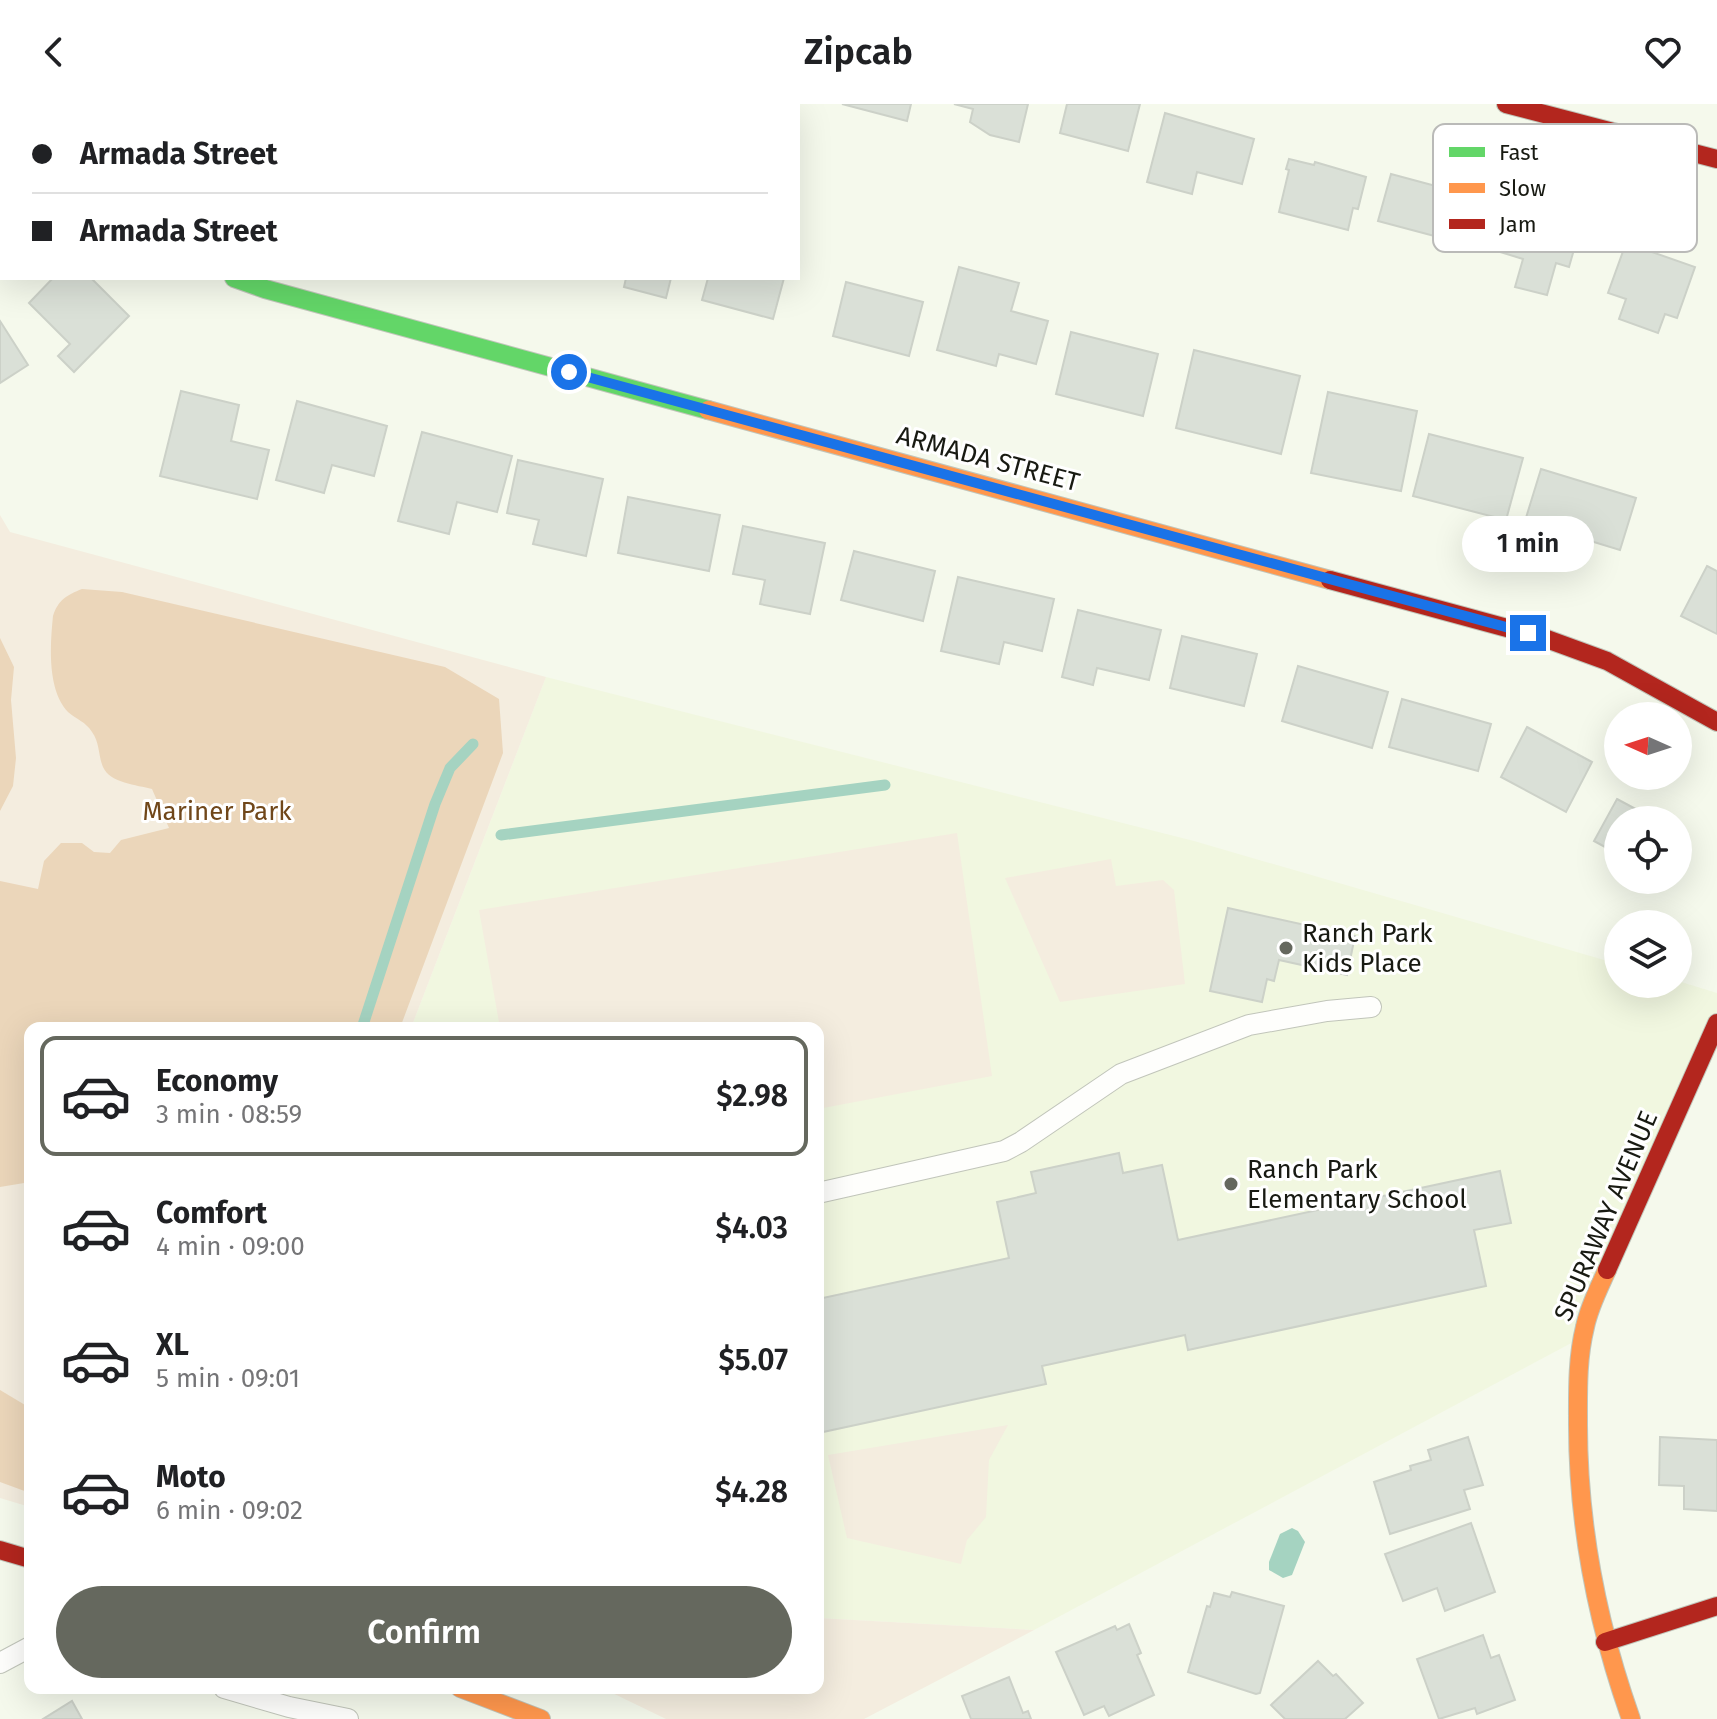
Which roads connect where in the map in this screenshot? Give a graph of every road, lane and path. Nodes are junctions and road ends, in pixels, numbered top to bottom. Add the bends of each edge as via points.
1 (1506, 104) edge
2 (1583, 124) edge
3 (1697, 154) edge
4 (1717, 159) edge
5 (240, 280) edge
6 (1717, 722) edge
7 (1371, 1007) dead end
8 (1715, 1033) edge
9 (824, 1192) edge
10 (0, 1550) edge
11 (24, 1557) edge
12 (1717, 1606) edge
13 (1605, 1642) junction
14 (24, 1650) edge
15 (0, 1663) edge
16 (239, 1694) edge
17 (297, 1694) edge
18 (476, 1694) edge
19 (287, 1713) edge
20 (348, 1719) edge
21 (541, 1719) edge
22 (1631, 1719) edge

1 - 2 street
3 - 4 street
5 - 6 street, ARMADA STREET via 1544,638 1607,661
7 - 9 lane via 1249,1025 1115,1077 1004,1151
8 - 13 street, SPURAWAY AVENUE via 1585,1326 1579,1359 1577,1467 1585,1543
10 - 11 street
12 - 13 street
13 - 22 street, SPURAWAY AVENUE
14 - 15 lane
16 - 19 lane
17 - 19 lane
18 - 21 street
19 - 20 lane

